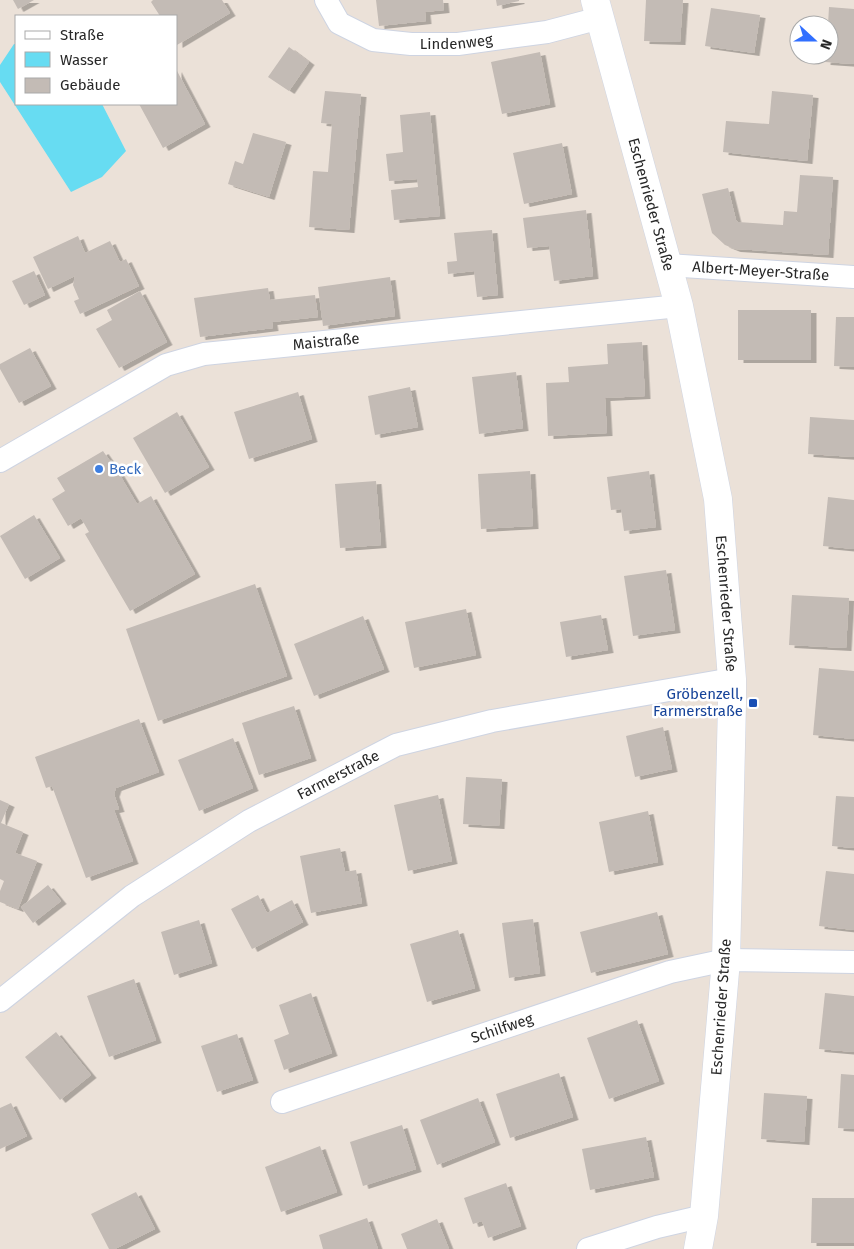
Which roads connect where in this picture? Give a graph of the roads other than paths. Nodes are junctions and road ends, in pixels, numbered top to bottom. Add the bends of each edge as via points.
1 (326, 0) edge
2 (597, 9) edge
3 (667, 265) junction
4 (854, 277) edge
5 (679, 306) junction
6 (0, 461) edge
7 (732, 679) junction
8 (726, 960) junction
9 (854, 962) edge
10 (0, 1002) edge
11 (282, 1102) dead end
12 (704, 1216) junction
13 (588, 1249) edge
14 (698, 1249) edge

1 - 2 street, Lindenweg via 339,23 373,40 411,44 458,44 547,32
2 - 3 street, Eschenrieder Straße
3 - 4 street, Albert-Meyer-Straße
3 - 5 street, Eschenrieder Straße
5 - 6 street, Maistraße via 204,354 166,365
5 - 7 street, Eschenrieder Straße via 718,499
7 - 8 street, Eschenrieder Straße
7 - 10 street, Farmerstraße via 492,721 396,745 249,821 132,896
8 - 9 street, Schilfweg
8 - 11 street, Schilfweg via 670,972
8 - 12 street, Eschenrieder Straße
12 - 13 street via 656,1227
12 - 14 street, Eschenrieder Straße

